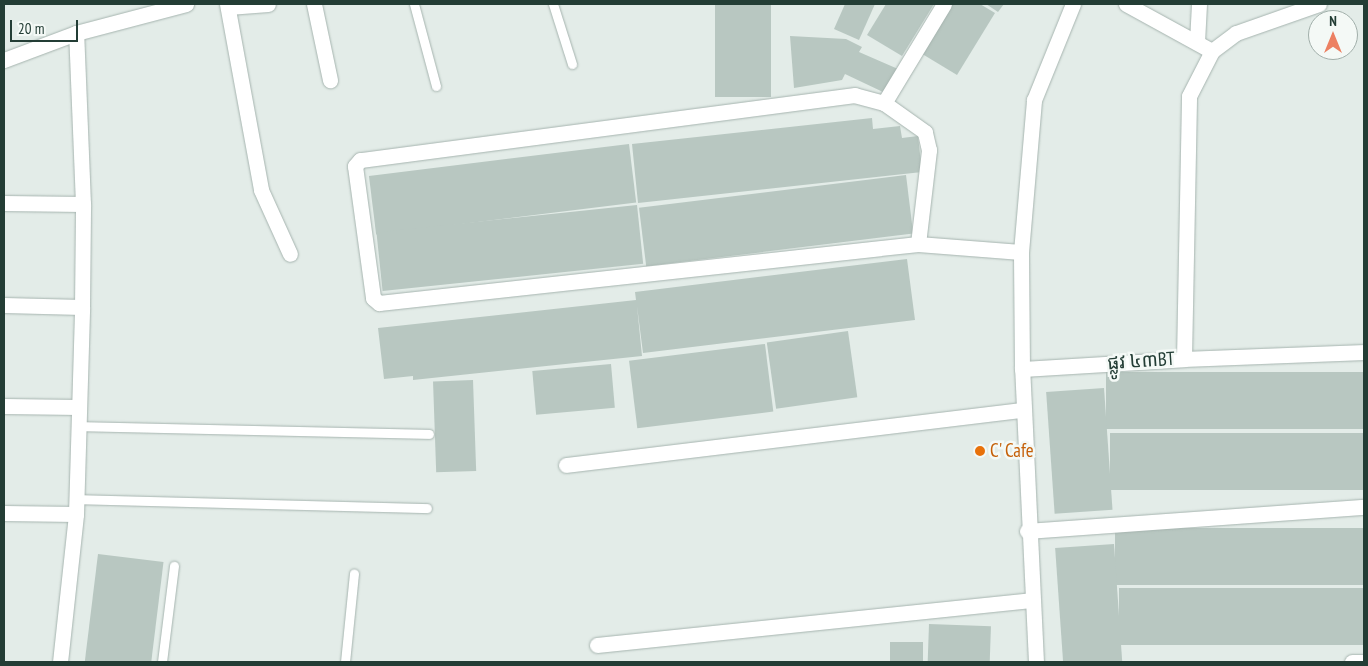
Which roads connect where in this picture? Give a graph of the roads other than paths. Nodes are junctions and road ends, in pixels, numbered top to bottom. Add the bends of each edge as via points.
1 (186, 4) edge
2 (268, 4) edge
3 (314, 4) edge
4 (414, 4) edge
5 (553, 4) edge
6 (944, 4) edge
7 (1073, 4) edge
8 (1126, 4) edge
9 (1199, 4) edge
10 (1319, 4) edge
11 (227, 5) edge
12 (76, 33) junction
13 (1197, 42) junction
14 (1212, 51) junction
15 (4, 60) edge
16 (572, 64) dead end
17 (330, 80) dead end
18 (436, 86) dead end
19 (884, 103) junction
20 (4, 203) edge
21 (84, 204) junction
22 (918, 244) junction
23 (1021, 252) junction
24 (290, 254) dead end
25 (4, 305) edge
26 (82, 307) junction
27 (1364, 352) edge
28 (1184, 359) junction
29 (1022, 369) junction
30 (4, 406) edge
31 (79, 407) junction
32 (1021, 410) junction
33 (78, 426) junction
34 (429, 434) dead end
35 (566, 465) dead end
36 (76, 507) junction
37 (1364, 507) edge
38 (427, 508) dead end
39 (4, 512) edge
40 (1027, 531) junction
41 (174, 566) dead end
42 (354, 573) dead end
43 (1032, 600) junction
44 (597, 645) dead end
45 (60, 662) edge
46 (162, 662) edge
47 (345, 662) edge
48 (1036, 662) edge
49 (1352, 662) edge
50 (1364, 662) edge

1 - 12 street
2 - 11 street
3 - 17 street
4 - 18 lane
5 - 16 lane
6 - 19 street
7 - 23 street via 1034,100
8 - 13 street
9 - 13 street
10 - 14 street, ផ្លូវ ៤៣BT via 1272,16 1236,33
11 - 24 street via 261,190
12 - 15 street
12 - 21 street
13 - 14 street
14 - 28 street, ផ្លូវ ៤៣BT via 1189,96
19 - 22 street via 920,128 928,140
19 - 22 street via 846,94 357,161 373,298 379,303
20 - 21 street
21 - 26 street
22 - 23 street
23 - 29 street
25 - 26 street
26 - 31 street
27 - 28 street
28 - 29 street, ផ្លូវ ៤៣BT
29 - 32 street
30 - 31 street
31 - 33 street
32 - 35 street
32 - 40 street
33 - 34 lane
33 - 36 street
36 - 38 lane
36 - 39 street
36 - 45 street
37 - 40 street
40 - 43 street
41 - 46 lane
42 - 47 lane
43 - 44 street
43 - 48 street
49 - 50 street

